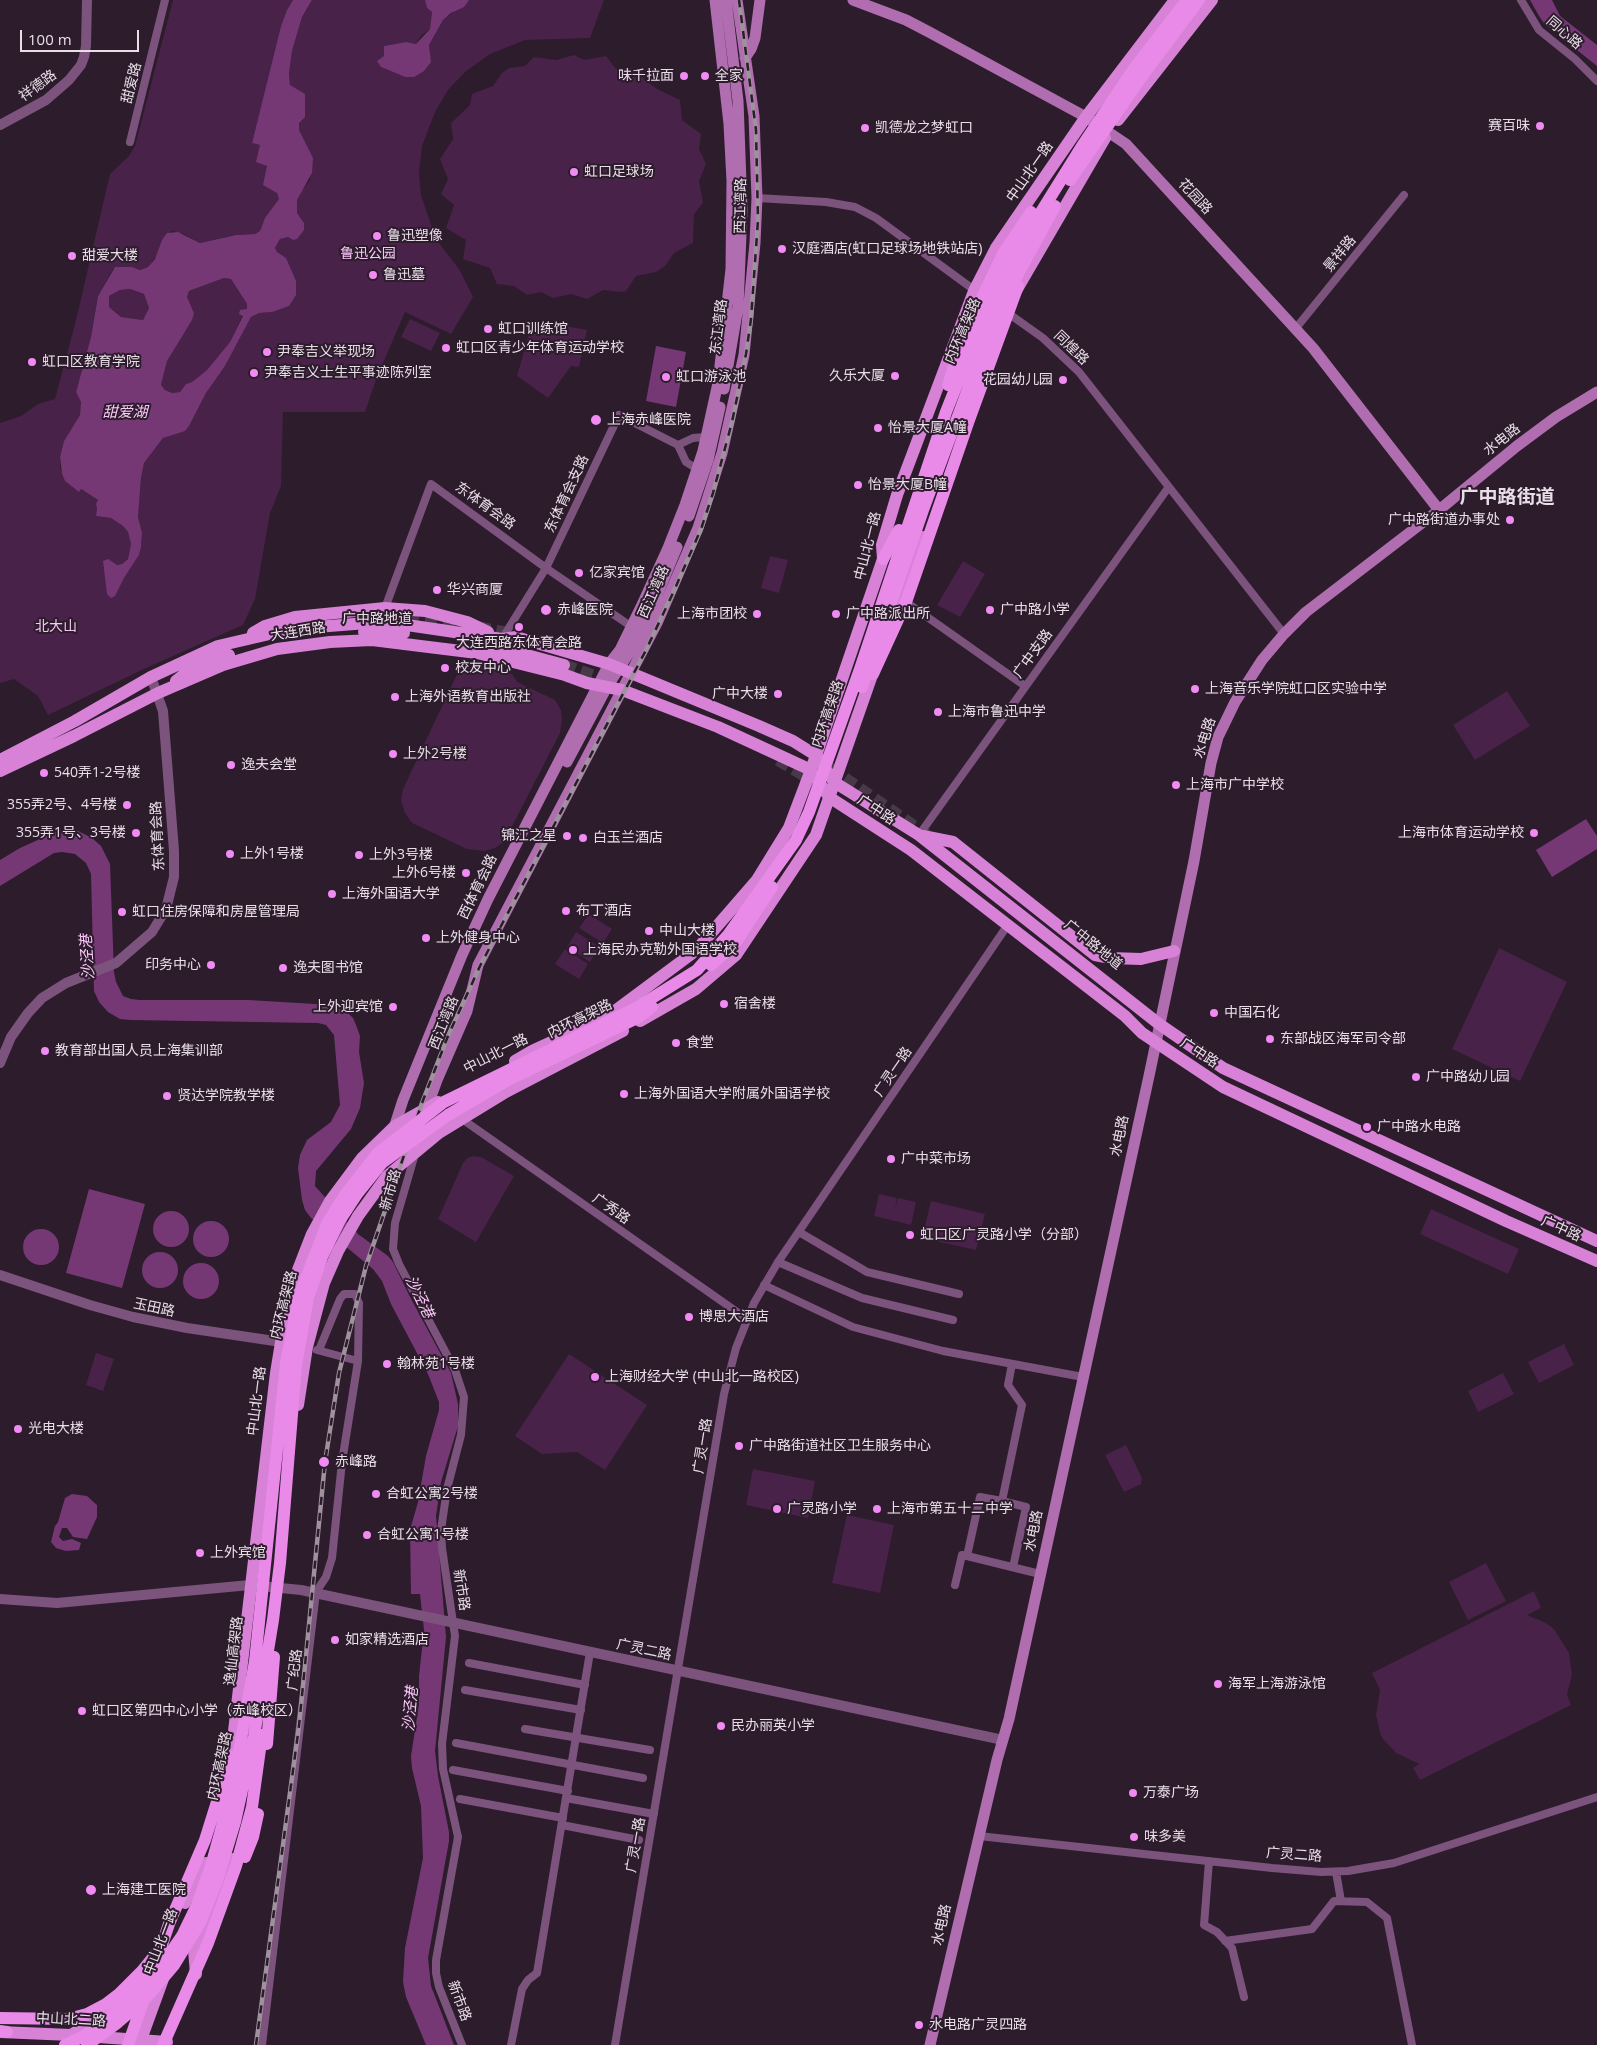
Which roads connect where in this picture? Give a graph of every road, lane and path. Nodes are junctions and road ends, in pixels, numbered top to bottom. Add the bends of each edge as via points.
1 (87, 0) edge
2 (165, 0) edge
3 (715, 0) edge
4 (726, 0) edge
5 (737, 0) edge
6 (760, 0) edge
7 (853, 0) edge
8 (1174, 0) edge
9 (1187, 0) edge
10 (1199, 0) edge
11 (1212, 0) edge
12 (1521, 0) edge
13 (746, 58) junction
14 (1597, 81) edge
15 (1086, 117) junction
16 (0, 125) edge
17 (1109, 131) junction
18 (130, 142) dead end
19 (1084, 143) junction
20 (1404, 196) dead end
21 (757, 198) junction
22 (1036, 238) junction
23 (974, 291) junction
24 (1005, 310) junction
25 (1296, 328) junction
26 (1597, 392) edge
27 (705, 438) junction
28 (678, 445) junction
29 (697, 469) junction
30 (1168, 488) junction
31 (1439, 510) junction
32 (883, 559) junction
33 (546, 568) junction
34 (906, 602) junction
35 (385, 608) junction
36 (406, 618) tunnel mouth
37 (632, 627) junction
38 (253, 633) junction
39 (1284, 634) junction
40 (502, 639) junction
41 (218, 646) junction
42 (564, 665) tunnel mouth
43 (620, 668) junction
44 (873, 674) junction
45 (151, 677) junction
46 (602, 686) junction
47 (1025, 686) junction
48 (622, 690) junction
49 (164, 691) junction
50 (817, 756) junction
51 (1, 764) edge
52 (811, 770) junction
53 (834, 782) junction
54 (829, 797) junction
55 (877, 822) dead end
56 (919, 835) junction
57 (964, 892) junction
58 (1024, 910) dead end
59 (1007, 926) junction
60 (1174, 952) junction
61 (1138, 1007) junction
62 (1159, 1024) junction
63 (1155, 1042) junction
64 (0, 1063) edge
65 (426, 1108) junction
66 (462, 1120) junction
67 (398, 1124) junction
68 (415, 1153) junction
69 (387, 1176) junction
70 (376, 1190) junction
71 (799, 1232) junction
72 (1597, 1241) edge
73 (778, 1262) junction
74 (1597, 1262) edge
75 (0, 1275) edge
76 (764, 1285) junction
77 (959, 1294) dead end
78 (747, 1319) junction
79 (953, 1320) dead end
80 (281, 1342) junction
81 (313, 1349) junction
82 (358, 1361) junction
83 (286, 1363) junction
84 (1012, 1364) junction
85 (1083, 1377) junction
86 (1002, 1501) junction
87 (966, 1556) junction
88 (280, 1563) junction
89 (1013, 1568) junction
90 (1040, 1574) junction
91 (955, 1585) dead end
92 (250, 1586) junction
93 (280, 1587) junction
94 (316, 1592) junction
95 (0, 1599) edge
96 (273, 1620) junction
97 (450, 1622) junction
98 (590, 1652) junction
99 (469, 1663) dead end
100 (678, 1671) junction
101 (585, 1685) junction
102 (465, 1690) dead end
103 (581, 1710) junction
104 (525, 1729) dead end
105 (576, 1737) junction
106 (1003, 1740) junction
107 (456, 1744) dead end
108 (650, 1750) dead end
109 (572, 1764) junction
110 (453, 1770) dead end
111 (643, 1778) dead end
112 (567, 1794) junction
113 (1597, 1797) edge
114 (460, 1799) dead end
115 (654, 1814) junction
116 (562, 1821) junction
117 (979, 1836) junction
118 (639, 1840) dead end
119 (1209, 1861) junction
120 (208, 1865) junction
121 (1336, 1872) junction
122 (1341, 1901) junction
123 (1225, 1941) junction
124 (196, 1981) junction
125 (1244, 1997) dead end
126 (0, 2018) edge
127 (2, 2032) edge
128 (68, 2040) edge
129 (140, 2042) edge
130 (167, 2044) edge
131 (87, 2045) edge
132 (128, 2045) edge
133 (262, 2045) edge
134 (462, 2045) edge
135 (511, 2045) edge
136 (615, 2045) edge
137 (930, 2045) edge
138 (1412, 2045) edge

1 - 16 street, 祥德路 via 86,46 81,65 46,100
2 - 18 street, 甜爱路
3 - 27 main road, 东江湾路 via 729,124 731,269 718,383
4 - 43 main road, 东江湾路 via 738,101 742,210 738,307 731,356 697,496 648,617
5 - 13 main road, 西江湾路
6 - 13 main road via 755,38
7 - 15 main road, 花园路 via 906,20
8 - 15 main road, 中山北一路
9 - 19 highway, 内环高架路, bridge via 1133,70
10 - 22 highway, 内环高架路, bridge via 1067,185
11 - 17 main road
12 - 14 street, 同心路 via 1538,30
13 - 21 main road, 西江湾路 via 754,116
15 - 17 main road, 花园路
15 - 23 main road, 中山北一路 via 996,248
17 - 24 main road
17 - 25 main road, 花园路 via 1126,144
19 - 32 highway, bridge via 1004,252 965,333 898,530
19 - 83 highway, 内环高架路, bridge via 1023,241 986,311 946,412 856,678 796,840 728,935 696,970 636,1008 444,1102 378,1153 326,1224 299,1296
20 - 25 street, 景祥路
21 - 23 street, 同煌路 via 855,207 886,225
21 - 43 main road, 西江湾路 via 756,242 744,355 722,454 704,511 657,623
22 - 34 highway, bridge
22 - 88 highway, 内环高架路, bridge via 996,314 973,373 806,836 736,942 699,976 639,1017 508,1080 448,1115 382,1163 340,1220 322,1257 308,1298 298,1355
23 - 24 street, 同煌路
23 - 32 main road, 中山北一路 via 896,495 882,545
24 - 30 street, 同煌路 via 1043,338 1079,372
24 - 44 main road
25 - 31 main road, 花园路
26 - 31 main road, 水电路 via 1517,446
27 - 28 street via 693,438
27 - 29 main road, 东江湾路
28 - 29 street via 686,462
28 - 33 street, 东体育会支路 via 619,414
29 - 37 main road, 东江湾路 via 668,548
30 - 39 street, 同煌路
30 - 47 street, 广中支路
31 - 39 main road, 水电路 via 1326,595
32 - 50 main road, 中山北一路
33 - 35 street, 东体育会路 via 431,484
33 - 37 street, 东体育会路
33 - 40 street, 东体育会支路
34 - 44 highway
34 - 47 street
35 - 38 main road via 295,617
35 - 40 main road via 425,611 467,622
36 - 38 main road, 广中路地道 via 353,617 298,623
37 - 43 main road, 东江湾路 via 620,650
38 - 41 main road, 广中路地道
39 - 60 main road, 水电路 via 1241,691 1216,746
40 - 41 main road, 大连西路 via 380,622 291,629
40 - 43 main road, 大连西路 via 516,637
41 - 45 main road, 大连西路
42 - 49 main road, 广中路地道 via 463,640 412,633 360,632 267,644 227,655 196,665
43 - 46 main road, 西体育会路
43 - 48 main road, 西江湾路
43 - 50 main road via 793,741
44 - 53 main road
45 - 49 street, 东体育会路
45 - 51 main road, 大连西路
46 - 48 main road, 大连西路
46 - 49 main road, 大连西路 via 477,653 372,640 277,649 223,665
46 - 67 main road, 西体育会路 via 488,899 402,1100
47 - 56 street, 广中支路
48 - 52 main road via 718,727
48 - 65 main road, 西江湾路 via 478,965 467,1011
49 - 51 main road, 大连西路 via 74,736
49 - 64 street, 东体育会路 via 174,851 172,889 164,914 152,932 121,960 55,989 35,1005 12,1037
50 - 52 main road, 中山北一路
50 - 53 main road
52 - 54 main road
52 - 65 main road, 中山北一路 via 790,828 757,880 699,947 608,1016 532,1051
53 - 54 main road
53 - 56 main road, 广中路
54 - 57 main road, 广中路 via 911,850
54 - 66 main road via 816,835 736,955 696,988 630,1027 506,1092
55 - 57 main road via 936,861
56 - 60 main road via 953,842 1095,955 1141,959
56 - 61 main road, 广中路
57 - 59 main road, 广中路
58 - 61 main road, 广中路地道 via 1133,996
59 - 63 main road, 广中路
59 - 71 street, 广灵一路
60 - 62 main road, 水电路
61 - 62 main road, 广中路
62 - 63 main road, 水电路
62 - 72 main road, 广中路 via 1223,1068
63 - 74 main road, 广中路 via 1223,1087
63 - 85 main road, 水电路
65 - 67 main road, 中山北一路
65 - 68 main road, 西江湾路
66 - 68 main road via 439,1133
66 - 78 street, 广秀路
67 - 69 main road, 西体育会路
67 - 70 main road, 西体育会路
67 - 80 main road, 中山北一路 via 362,1158 330,1201 312,1234 298,1270
68 - 69 main road
68 - 97 street, 新市路 via 392,1242 399,1264 455,1370 464,1397 461,1435 446,1489 442,1530
69 - 70 main road
70 - 81 main road via 338,1251 324,1283
71 - 73 street, 广灵一路
71 - 77 street via 867,1272
73 - 76 street, 广灵一路
73 - 79 street via 862,1298
75 - 80 street, 玉田路 via 133,1318
76 - 78 street, 广灵一路
76 - 84 street via 853,1326 943,1351
78 - 100 street, 广灵一路 via 726,1384
80 - 81 street, 玉田路
80 - 92 main road, 中山北一路
81 - 82 street
81 - 82 street, 广纪路 via 340,1299 344,1294 352,1293 359,1303
81 - 93 main road via 299,1398
82 - 94 street, 广纪路 via 342,1462 332,1558
83 - 120 highway, 内环高架路, bridge via 255,1661 232,1790
83 - 132 highway, 逸仙高架路, bridge via 238,1734 205,1840 169,1924
84 - 85 street
84 - 86 street via 1008,1385 1022,1405
85 - 90 main road, 水电路
86 - 87 street via 980,1497
86 - 89 street via 1026,1507
87 - 89 street
87 - 91 street via 962,1555
88 - 96 highway, 内环高架路, bridge
88 - 124 highway, bridge via 266,1754 253,1837
89 - 90 street
90 - 106 main road, 水电路
92 - 93 street
92 - 95 street via 57,1603
92 - 120 main road, 中山北一路 via 230,1760
93 - 94 street, 广灵二路
93 - 124 main road via 262,1748 245,1827 194,1950
94 - 97 street, 广灵二路
94 - 133 street, 广纪路
96 - 130 highway, bridge via 272,1657 252,1807 236,1866
96 - 131 highway, 内环高架路, bridge via 254,1736 235,1822 201,1921 174,1966 146,1998
97 - 98 street, 广灵二路
97 - 134 street, 新市路 via 454,1642 442,1744 443,1769 458,1837 436,1973
98 - 100 street, 广灵二路
98 - 101 street
99 - 101 street
100 - 106 street, 广灵二路
100 - 115 street, 广灵一路
101 - 103 street
102 - 103 street
103 - 105 street
104 - 105 street
105 - 108 street
105 - 109 street
106 - 117 main road, 水电路
107 - 109 street
109 - 111 street
109 - 112 street
110 - 112 street
112 - 115 street
112 - 116 street
113 - 121 street, 广灵二路 via 1394,1863
114 - 116 street
115 - 136 street, 广灵一路
116 - 118 street
116 - 135 street via 537,1973 522,1990
117 - 119 street, 广灵二路
117 - 137 main road, 水电路
119 - 121 street, 广灵二路
119 - 123 street via 1204,1925
120 - 126 highway, bridge via 169,1938 142,1971 106,2004 68,2019
120 - 128 highway, 内环高架路, bridge via 197,1905 182,1936 160,1968 114,2014 84,2036
120 - 129 main road, 中山北一路
121 - 122 street
122 - 123 street via 1334,1901 1312,1929
122 - 138 street via 1367,1902 1388,1918
123 - 125 street via 1232,1948
124 - 130 main road
127 - 128 main road, 中山北二路
128 - 129 main road, 中山北二路
129 - 130 main road, 中山北二路

